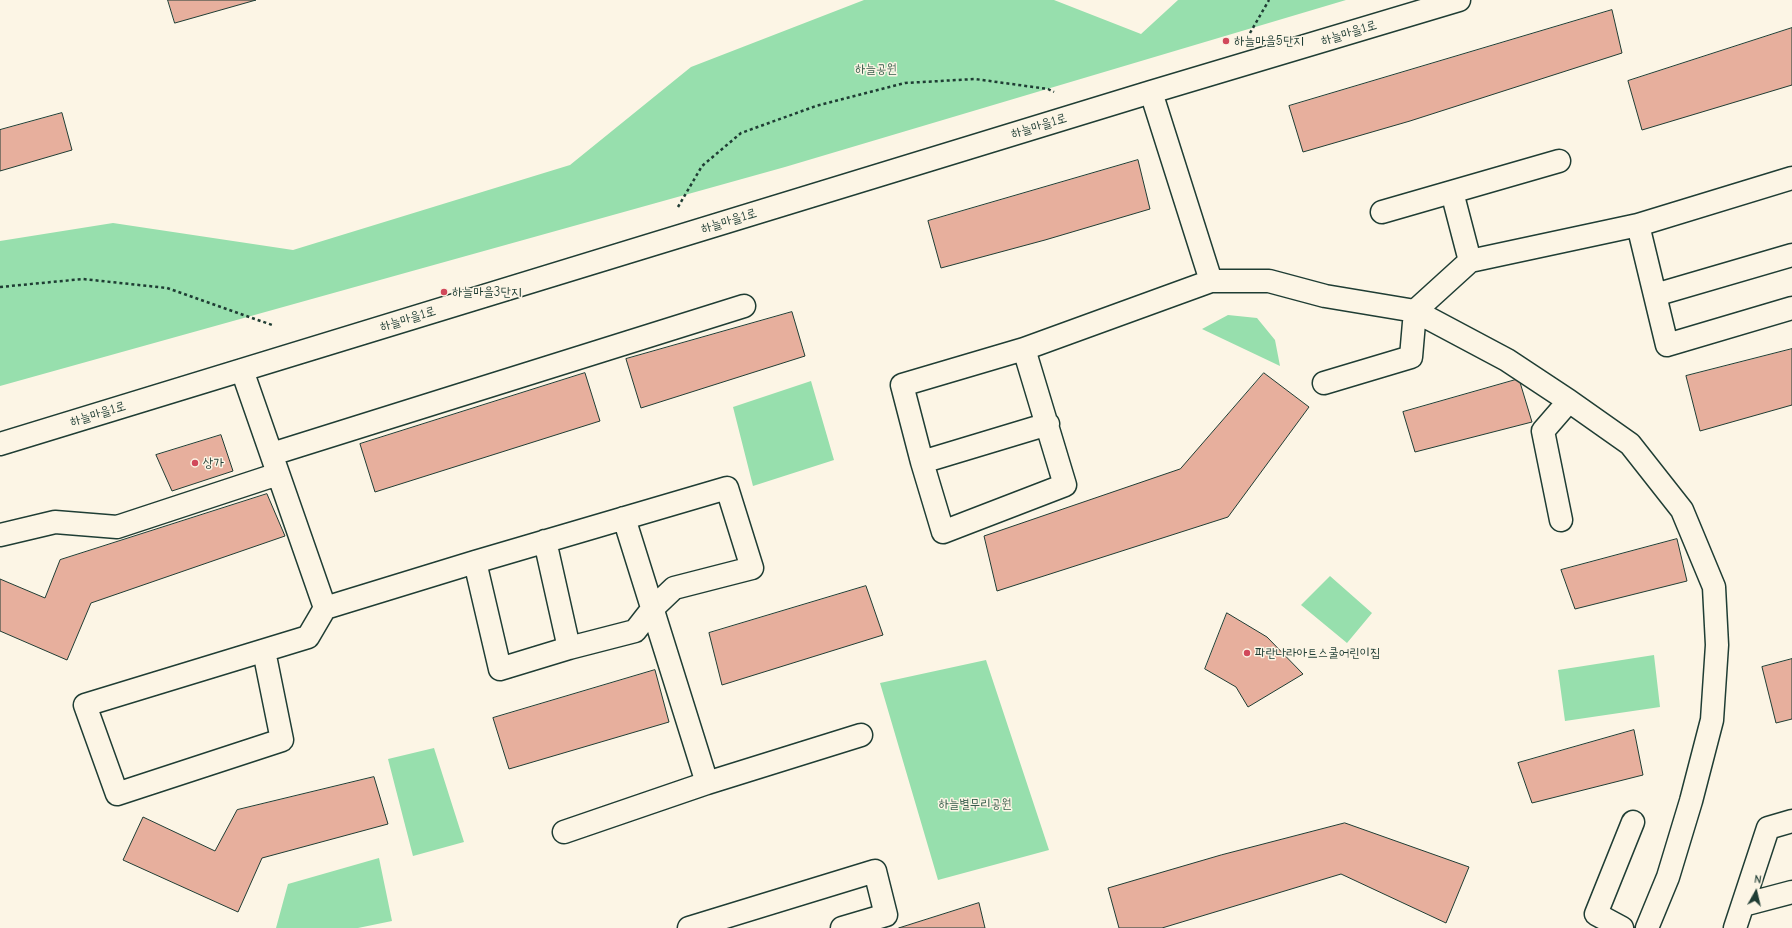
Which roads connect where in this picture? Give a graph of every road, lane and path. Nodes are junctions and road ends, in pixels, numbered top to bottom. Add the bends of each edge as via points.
1 (1269, 0) edge
2 (1459, 0) edge
3 (1250, 35) dead end
4 (1151, 92) junction
5 (1055, 93) dead end
6 (1559, 161) dead end
7 (1792, 178) edge
8 (1452, 192) junction
9 (678, 207) dead end
10 (1382, 212) dead end
11 (1638, 225) junction
12 (1792, 254) edge
13 (1470, 261) junction
14 (1211, 281) junction
15 (0, 287) edge
16 (1655, 296) junction
17 (744, 306) dead end
18 (1792, 308) edge
19 (1415, 311) junction
20 (272, 325) dead end
21 (1024, 349) junction
22 (242, 370) junction
23 (1324, 383) dead end
24 (1569, 401) junction
25 (1048, 424) junction
26 (0, 444) edge
27 (922, 462) junction
28 (275, 464) junction
29 (624, 518) junction
30 (1561, 520) dead end
31 (0, 535) edge
32 (545, 541) junction
33 (475, 562) junction
34 (325, 608) junction
35 (653, 608) junction
36 (569, 648) junction
37 (264, 651) junction
38 (862, 735) dead end
39 (707, 783) junction
40 (1792, 821) edge
41 (1633, 822) dead end
42 (564, 832) dead end
43 (1792, 892) edge
44 (1743, 905) junction
45 (689, 928) edge
46 (842, 928) edge
47 (1622, 928) edge
48 (1647, 928) edge
49 (1735, 928) edge

1 - 3 path
2 - 4 street, 하늘마을1로
4 - 14 street
4 - 22 street, 하늘마을1로
5 - 9 path via 1048,89 975,79 905,82 816,106 741,133 702,166
6 - 8 street
7 - 11 street
8 - 10 street
8 - 13 street
11 - 13 street
11 - 16 street
12 - 16 street
13 - 19 street
14 - 19 street via 1269,281 1324,296
14 - 21 street
15 - 20 path via 83,279 167,288
16 - 18 street via 1667,346
17 - 28 street
19 - 23 street via 1410,357
19 - 24 street via 1507,360
21 - 25 street
21 - 27 street via 902,385
22 - 26 street, 하늘마을1로
22 - 28 street
24 - 30 street via 1543,431
24 - 48 street via 1630,444 1682,510 1714,587 1717,645 1712,720 1668,877
25 - 27 street
25 - 27 street via 1065,485 943,532
28 - 31 street via 117,527 55,522
28 - 34 street
29 - 32 street
29 - 35 street
29 - 35 street via 727,488 752,568 674,588
32 - 33 street
32 - 36 street
33 - 34 street
33 - 36 street via 500,669
34 - 37 street via 308,637
35 - 36 street via 635,631
35 - 39 street
37 - 37 street via 85,705 117,794 282,740
38 - 39 street
39 - 42 street
40 - 44 street via 1768,828
41 - 47 street via 1596,914
43 - 44 street
44 - 49 street
45 - 46 street via 875,871 886,915

